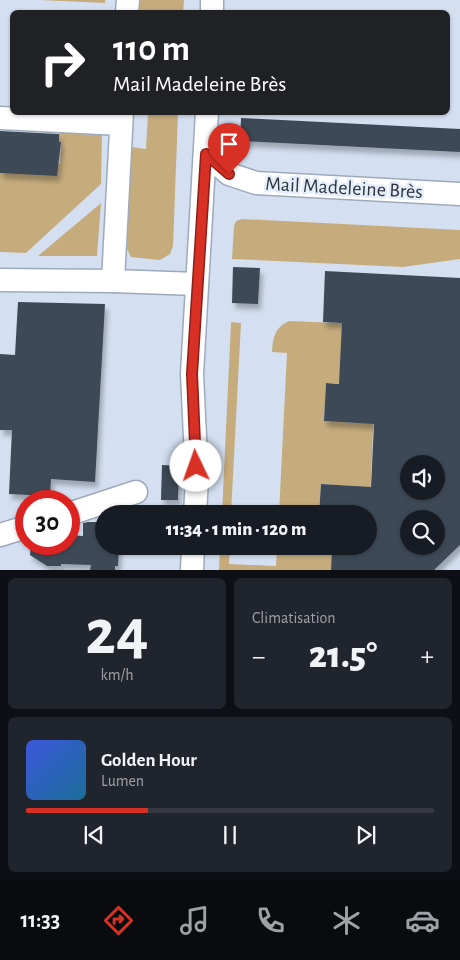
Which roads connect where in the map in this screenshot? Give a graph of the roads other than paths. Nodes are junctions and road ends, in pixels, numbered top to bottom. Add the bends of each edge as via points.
1 (207, 115) edge
2 (0, 118) edge
3 (122, 118) edge
4 (206, 154) junction
5 (460, 194) edge
6 (0, 280) edge
7 (114, 281) junction
8 (197, 284) junction
9 (136, 492) dead end
10 (196, 505) edge
11 (80, 510) edge
12 (15, 530) edge
13 (0, 535) edge
14 (193, 555) edge
15 (192, 570) edge

1 - 4 street
2 - 3 street
3 - 7 street
4 - 5 street, Mail Madeleine Brès via 229,174 256,183
4 - 8 street
6 - 7 street
7 - 8 street
8 - 10 street via 192,397
9 - 11 street
12 - 13 street
14 - 15 street

